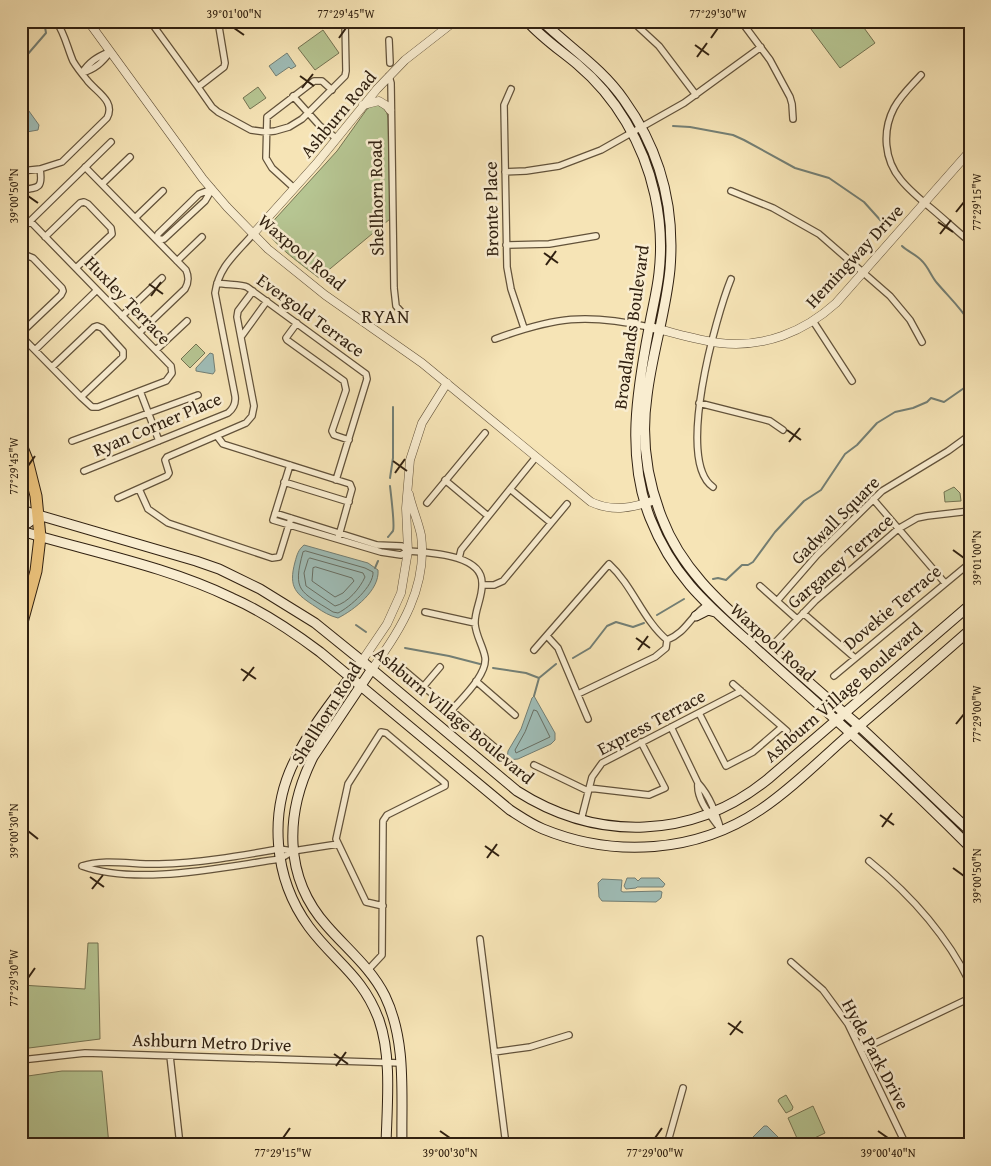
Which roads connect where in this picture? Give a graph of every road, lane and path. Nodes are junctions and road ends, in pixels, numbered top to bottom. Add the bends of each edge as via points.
1 (56, 21) edge
2 (88, 21) edge
3 (150, 21) edge
4 (218, 21) edge
5 (345, 21) edge
6 (455, 21) edge
7 (527, 21) edge
8 (542, 21) edge
9 (632, 21) edge
10 (741, 21) edge
11 (389, 40) dead end
12 (761, 47) junction
13 (110, 52) junction
14 (390, 64) dead end
15 (82, 73) junction
16 (921, 75) dead end
17 (389, 76) junction
18 (198, 87) junction
19 (512, 89) dead end
20 (332, 90) junction
21 (696, 95) junction
22 (294, 96) junction
23 (363, 105) junction
24 (390, 110) junction
25 (308, 114) junction
26 (793, 118) dead end
27 (641, 127) junction
28 (266, 132) junction
29 (632, 132) junction
30 (336, 138) junction
31 (111, 142) dead end
32 (970, 151) edge
33 (130, 157) dead end
34 (86, 167) junction
35 (40, 169) junction
36 (21, 171) edge
37 (505, 172) junction
38 (102, 184) junction
39 (294, 188) junction
40 (212, 189) junction
41 (21, 190) edge
42 (163, 190) dead end
43 (731, 191) dead end
44 (924, 203) junction
45 (135, 218) junction
46 (30, 221) junction
47 (21, 230) edge
48 (253, 234) junction
49 (46, 236) junction
50 (596, 236) dead end
51 (202, 237) dead end
52 (157, 240) junction
53 (970, 242) edge
54 (506, 245) junction
55 (21, 261) edge
56 (177, 261) junction
57 (76, 268) junction
58 (863, 272) junction
59 (162, 278) dead end
60 (731, 279) dead end
61 (217, 283) junction
62 (97, 290) junction
63 (253, 291) junction
64 (267, 301) junction
65 (122, 316) junction
66 (405, 316) dead end
67 (187, 321) dead end
68 (813, 322) junction
69 (297, 323) junction
70 (649, 327) junction
71 (524, 328) junction
72 (659, 330) junction
73 (139, 333) junction
74 (21, 334) edge
75 (241, 337) junction
76 (495, 339) dead end
77 (712, 342) junction
78 (922, 342) dead end
79 (35, 350) junction
80 (156, 350) junction
81 (52, 367) junction
82 (852, 381) dead end
83 (447, 383) junction
84 (140, 391) junction
85 (198, 395) dead end
86 (81, 397) junction
87 (699, 403) junction
88 (148, 413) junction
89 (783, 430) dead end
90 (485, 433) dead end
91 (970, 435) edge
92 (217, 436) junction
93 (349, 440) junction
94 (72, 441) dead end
95 (159, 441) junction
96 (21, 444) edge
97 (536, 457) junction
98 (290, 465) junction
99 (84, 471) dead end
100 (336, 480) junction
101 (446, 480) junction
102 (284, 482) junction
103 (408, 487) junction
104 (714, 487) dead end
105 (139, 489) junction
106 (510, 489) junction
107 (118, 498) dead end
108 (873, 499) junction
109 (655, 500) junction
110 (349, 502) junction
111 (426, 503) dead end
112 (567, 504) dead end
113 (645, 504) junction
114 (21, 510) edge
115 (970, 512) edge
116 (38, 515) junction
117 (488, 516) junction
118 (290, 521) junction
119 (21, 523) edge
120 (551, 523) junction
121 (898, 529) junction
122 (21, 531) edge
123 (339, 536) junction
124 (40, 537) junction
125 (408, 551) junction
126 (421, 552) junction
127 (459, 558) junction
128 (970, 563) edge
129 (944, 583) junction
130 (482, 585) junction
131 (760, 586) dead end
132 (777, 601) junction
133 (707, 605) junction
134 (970, 605) edge
135 (728, 610) junction
136 (425, 612) dead end
137 (715, 612) junction
138 (803, 613) junction
139 (696, 616) junction
140 (797, 619) junction
141 (474, 623) junction
142 (21, 626) edge
143 (970, 630) edge
144 (547, 636) junction
145 (667, 640) junction
146 (770, 648) junction
147 (534, 650) dead end
148 (855, 658) junction
149 (362, 660) junction
150 (440, 667) dead end
151 (372, 669) junction
152 (404, 670) dead end
153 (834, 676) dead end
154 (351, 677) junction
155 (476, 681) junction
156 (733, 684) dead end
157 (361, 686) junction
158 (423, 686) junction
159 (741, 691) junction
160 (578, 694) junction
161 (451, 711) junction
162 (844, 713) junction
163 (699, 714) junction
164 (515, 715) dead end
165 (588, 719) dead end
166 (836, 720) junction
167 (782, 726) junction
168 (859, 726) junction
169 (671, 727) junction
170 (787, 731) dead end
171 (851, 733) junction
172 (641, 742) junction
173 (498, 750) dead end
174 (534, 765) dead end
175 (588, 789) junction
176 (712, 812) junction
177 (581, 820) junction
178 (721, 830) junction
179 (970, 831) edge
180 (338, 844) junction
181 (970, 846) edge
182 (279, 849) junction
183 (293, 851) junction
184 (280, 859) junction
185 (869, 861) dead end
186 (383, 906) junction
187 (480, 939) dead end
188 (791, 962) dead end
189 (368, 970) junction
190 (970, 983) edge
191 (970, 998) edge
192 (569, 1036) dead end
193 (861, 1050) junction
194 (494, 1052) junction
195 (170, 1056) junction
196 (21, 1060) edge
197 (386, 1063) junction
198 (401, 1063) junction
199 (684, 1088) dead end
200 (180, 1145) edge
201 (386, 1145) edge
202 (402, 1145) edge
203 (506, 1145) edge
204 (668, 1145) edge
205 (906, 1145) edge

1 - 15 street
2 - 13 street, Waxpool Road
3 - 18 street
4 - 18 street via 224,67
5 - 20 street via 346,71
6 - 17 street, Ashburn Road
7 - 29 main road, Broadlands Boulevard via 590,76 610,98
8 - 27 main road, Broadlands Boulevard via 599,70 624,99
9 - 21 street via 659,46
10 - 12 street
11 - 14 street
12 - 21 street
12 - 26 street via 790,97
13 - 15 street via 102,63
13 - 40 street, Waxpool Road
15 - 35 street via 107,101 110,114 62,162
16 - 44 street via 894,108 886,144 895,172
17 - 23 street, Ashburn Road
17 - 24 street, Shellhorn Road
18 - 28 street via 218,112 244,127
19 - 37 street, Bronte Place via 504,105
20 - 22 street via 318,80
20 - 25 street
21 - 27 street
22 - 25 street
22 - 28 street via 268,116
23 - 24 street via 379,101
23 - 30 street, Ashburn Road
24 - 66 street, Shellhorn Road via 394,288 396,306
25 - 28 street via 289,127
25 - 30 street
27 - 29 street
27 - 72 main road, Broadlands Boulevard via 658,164 668,202 670,264
28 - 39 street via 268,162
29 - 37 street via 571,162 544,169
29 - 70 main road, Broadlands Boulevard via 647,167 659,216 659,272
30 - 39 street, Ashburn Road
31 - 34 street
32 - 44 street, Hemingway Drive
33 - 38 street
34 - 38 street
34 - 46 street
35 - 36 street
35 - 41 street via 42,180 39,186
37 - 54 street, Bronte Place
38 - 45 street
39 - 48 street, Ashburn Road
40 - 48 street, Waxpool Road
40 - 52 street via 199,194 158,234
42 - 45 street
43 - 58 street via 804,224
44 - 53 street
44 - 58 street, Hemingway Drive
45 - 52 street
46 - 47 street
46 - 49 street, Huxley Terrace
48 - 61 street, Ryan Corner Place via 224,266
48 - 83 street, Waxpool Road via 270,252
49 - 57 street, Huxley Terrace
49 - 57 street via 84,202 112,228 112,234
50 - 54 street via 549,244
51 - 56 street
52 - 56 street
54 - 71 street, Bronte Place via 508,278
55 - 74 street via 28,256 33,258 62,288 60,296
56 - 73 street via 188,275 188,285
57 - 62 street, Huxley Terrace
58 - 68 street, Hemingway Drive via 836,303
58 - 78 street via 901,309
59 - 65 street
60 - 77 street
61 - 63 street, Evergold Terrace via 244,285
61 - 95 street, Ryan Corner Place via 215,293 235,404 228,413
62 - 65 street, Huxley Terrace
62 - 79 street
63 - 64 street, Evergold Terrace
63 - 75 street via 238,311
64 - 69 street, Evergold Terrace
64 - 75 street
65 - 73 street, Huxley Terrace
67 - 80 street
68 - 77 street, Hemingway Drive via 772,340 746,344
68 - 82 street
69 - 93 street, Evergold Terrace via 366,374 368,379
69 - 93 street via 286,338 346,384 332,432
70 - 71 street via 590,318 555,320
70 - 72 street, Hemingway Drive
70 - 113 main road, Broadlands Boulevard via 635,425
71 - 76 street
72 - 77 street, Hemingway Drive
72 - 109 main road, Broadlands Boulevard via 648,385 645,424 646,456
73 - 80 street, Huxley Terrace
74 - 79 street
75 - 92 street via 254,406 252,416 246,423
77 - 87 street
79 - 81 street
80 - 84 street, Huxley Terrace via 171,366 172,376
81 - 86 street
81 - 86 street via 94,327 102,328 123,351 123,356
83 - 97 street, Waxpool Road
83 - 103 street, Shellhorn Road via 417,436 410,460
84 - 86 street via 96,407
84 - 88 street
85 - 88 street
87 - 89 street via 770,421
87 - 104 street via 699,458 704,478
88 - 94 street
88 - 95 street
90 - 101 street
91 - 108 street, Gadwall Square
92 - 98 street via 223,444
92 - 105 street via 167,457 167,476
93 - 100 street, Evergold Terrace
95 - 99 street, Ryan Corner Place
96 - 116 highway
97 - 106 street
97 - 113 street, Waxpool Road via 600,506 609,509
98 - 100 street
98 - 102 street
100 - 110 street via 352,486
101 - 111 street
101 - 117 street
102 - 110 street
102 - 118 street via 273,520
103 - 125 street, Shellhorn Road
103 - 126 street, Shellhorn Road via 419,525
105 - 107 street
105 - 118 street via 148,509 168,523 272,558 279,557
106 - 117 street
106 - 120 street
108 - 121 street
108 - 132 street, Gadwall Square
109 - 113 street, Waxpool Road
109 - 135 main road, Waxpool Road via 682,558
110 - 123 street
112 - 120 street
113 - 133 main road, Waxpool Road via 671,560
114 - 116 main road, Ashburn Village Boulevard
115 - 121 street, Garganey Terrace via 917,518
116 - 119 main road
116 - 124 highway
116 - 149 main road, Ashburn Village Boulevard via 174,553 226,573 301,613
117 - 127 street via 461,550
118 - 123 street
120 - 130 street via 503,581
121 - 129 street
121 - 138 street, Garganey Terrace
122 - 124 main road, Ashburn Village Boulevard
123 - 125 street via 377,545 402,546
124 - 142 highway via 36,571
124 - 154 main road, Ashburn Village Boulevard via 176,576 232,598 295,634
125 - 126 street
125 - 149 street, Shellhorn Road via 404,581 396,605
126 - 127 street
126 - 151 street, Shellhorn Road via 418,585 406,618
127 - 130 street via 474,567
128 - 129 street, Dovekie Terrace
129 - 148 street, Dovekie Terrace
130 - 141 street
131 - 132 street
132 - 140 street
133 - 135 main road
133 - 137 main road, Waxpool Road
133 - 139 street
134 - 162 main road, Ashburn Village Boulevard
135 - 146 main road, Waxpool Road
136 - 141 street
137 - 139 main road via 708,610
137 - 166 main road, Waxpool Road
138 - 140 street, Garganey Terrace
138 - 148 street
139 - 145 street via 676,637
140 - 146 street, Garganey Terrace
141 - 155 street via 486,660 484,671
143 - 168 main road, Ashburn Village Boulevard
144 - 145 street via 609,564 623,578
144 - 147 street
144 - 160 street via 558,648
145 - 160 street via 666,648 655,657
146 - 162 main road, Waxpool Road
148 - 153 street, Dovekie Terrace
149 - 151 main road, Ashburn Village Boulevard
149 - 154 main road, Shellhorn Road
150 - 158 street
151 - 157 main road, Shellhorn Road
151 - 177 main road, Ashburn Village Boulevard via 504,782 540,805
152 - 158 street
154 - 157 main road, Ashburn Village Boulevard
154 - 182 main road, Shellhorn Road via 290,769 278,822
155 - 161 street
155 - 164 street
156 - 159 street
157 - 178 main road, Ashburn Village Boulevard via 495,799 542,828 591,844 627,847 671,844
157 - 183 main road, Shellhorn Road via 308,767 294,814
158 - 161 street
159 - 163 street, Express Terrace
159 - 167 street
160 - 165 street
161 - 173 street
162 - 166 main road, Ashburn Village Boulevard
162 - 168 main road, Waxpool Road
163 - 167 street via 726,766 753,752
163 - 169 street, Express Terrace
166 - 171 main road, Waxpool Road
166 - 176 main road, Ashburn Village Boulevard via 760,786
167 - 170 street
168 - 171 main road, Ashburn Village Boulevard
168 - 179 main road, Waxpool Road
169 - 172 street, Express Terrace
169 - 176 street via 704,789
171 - 178 main road, Ashburn Village Boulevard via 773,800
171 - 181 main road, Waxpool Road
172 - 175 street, Express Terrace via 602,763
172 - 175 street via 665,788 649,795
174 - 175 street
175 - 177 street, Express Terrace
176 - 177 main road, Ashburn Village Boulevard via 691,820 650,827 619,827
176 - 178 street
180 - 183 street
180 - 186 street via 366,902
180 - 186 street via 337,830 348,784 381,732 445,783 445,786 384,817
182 - 183 street
182 - 184 main road, Shellhorn Road
182 - 184 street via 177,864 93,863 82,866 106,872 149,874
183 - 184 street
183 - 189 main road, Shellhorn Road via 302,886 313,908
184 - 197 main road, Shellhorn Road via 286,883 302,916 315,935 356,978 369,998 382,1032
185 - 190 street via 931,922
186 - 189 street via 382,954
187 - 194 street
188 - 193 street, Hyde Park Drive via 832,1001
189 - 198 main road, Shellhorn Road via 391,1011
191 - 193 street
192 - 194 street
193 - 205 street, Hyde Park Drive
194 - 203 street
195 - 196 street, Ashburn Metro Drive via 79,1053
195 - 197 street, Ashburn Metro Drive
195 - 200 street
197 - 198 street, Ashburn Metro Drive
197 - 201 main road, Shellhorn Road
198 - 202 main road, Shellhorn Road
199 - 204 street

